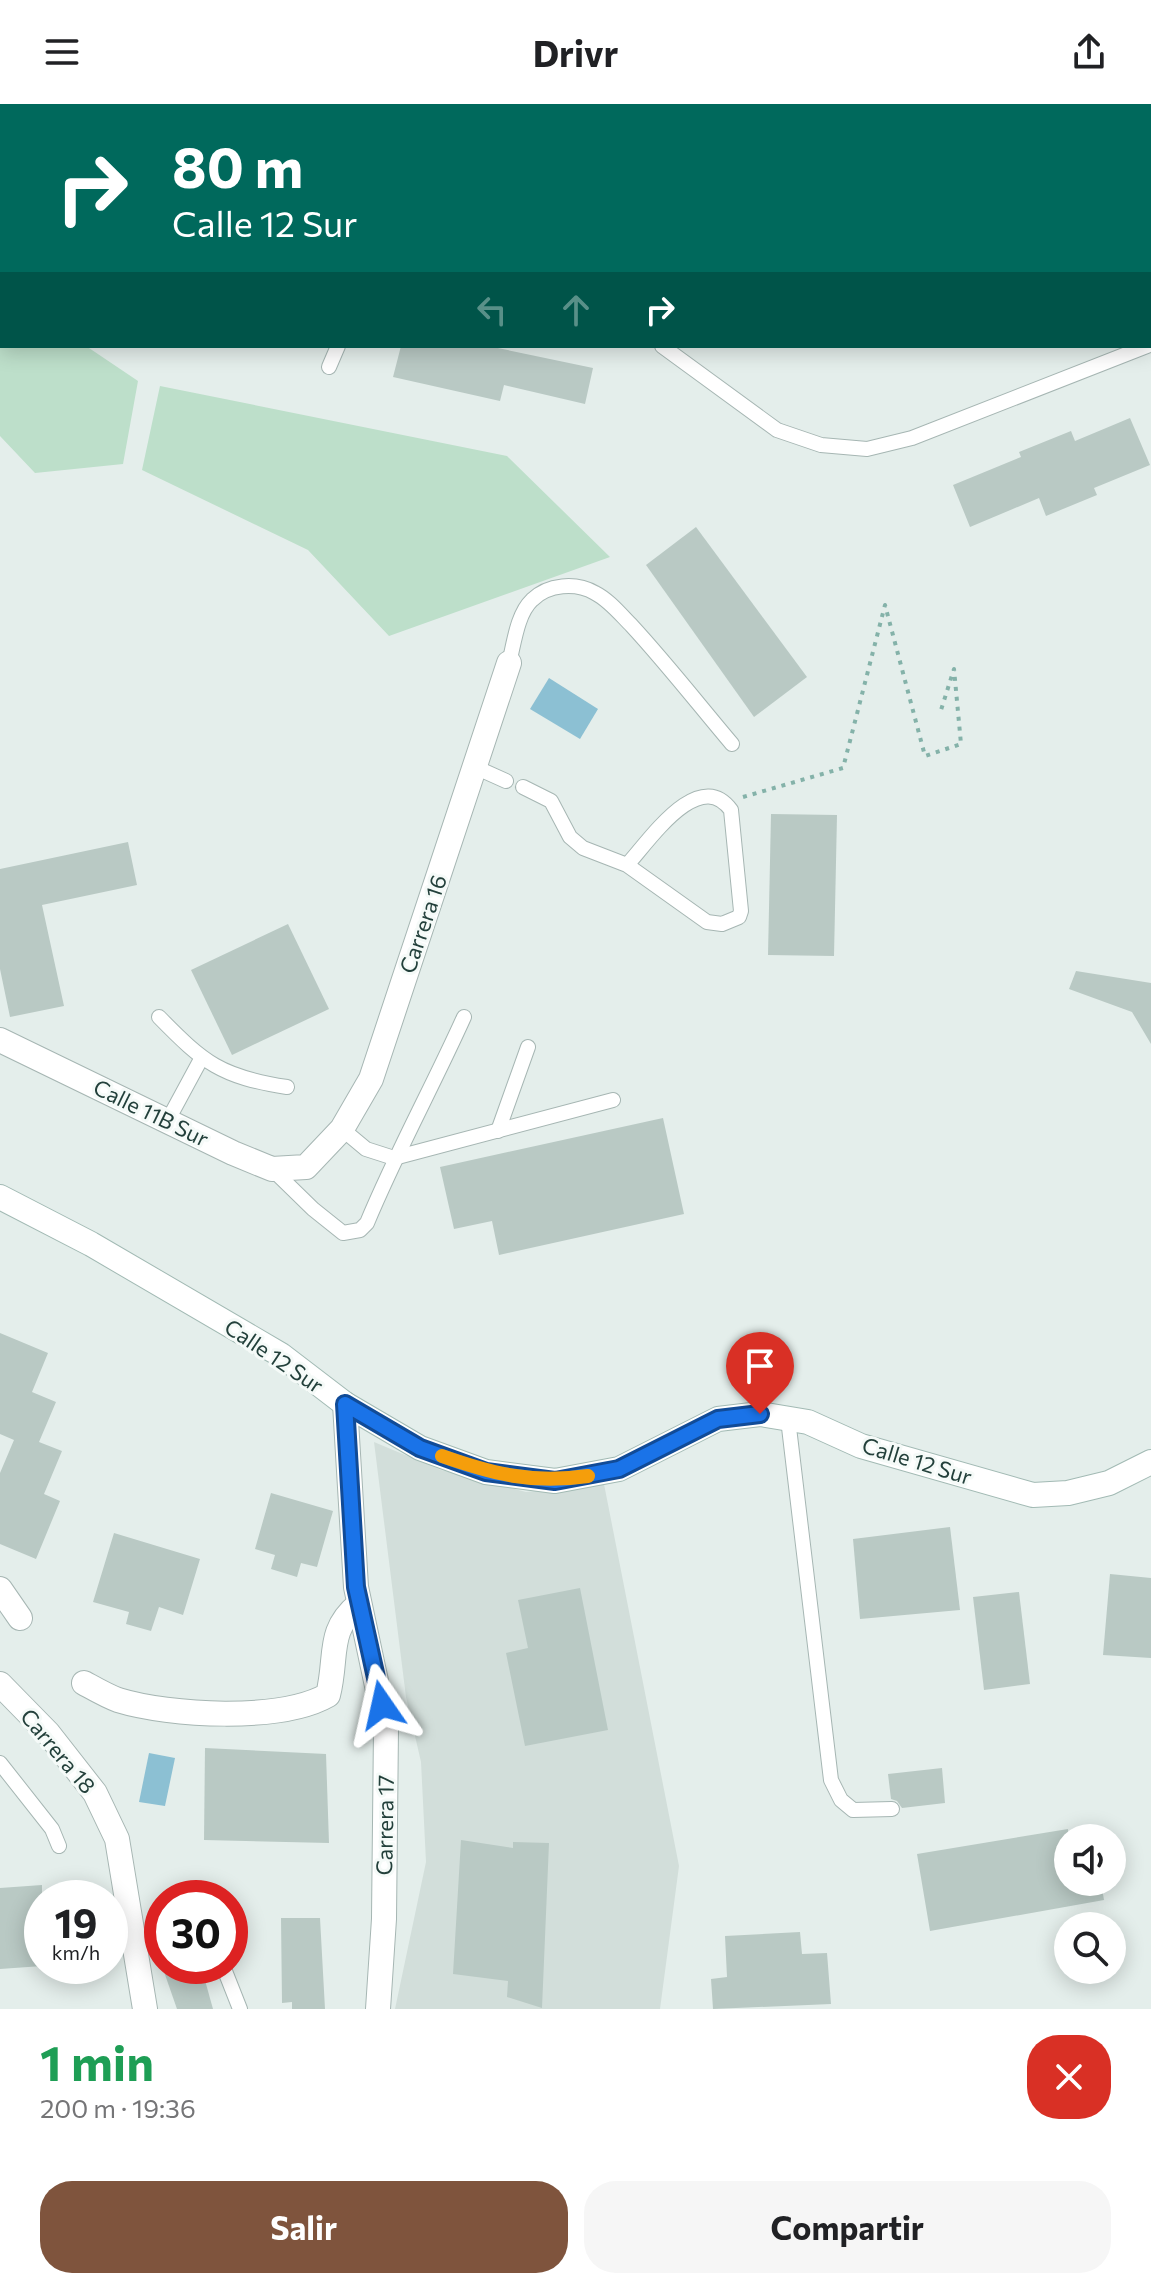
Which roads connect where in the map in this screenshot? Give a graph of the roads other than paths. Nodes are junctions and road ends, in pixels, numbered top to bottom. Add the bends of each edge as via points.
1 (337, 348) edge
2 (665, 348) edge
3 (1141, 348) edge
4 (329, 367) dead end
5 (509, 663) joint
6 (732, 744) dead end
7 (475, 767) junction
8 (506, 781) dead end
9 (523, 787) dead end
10 (627, 865) junction
11 (159, 1017) dead end
12 (464, 1017) dead end
13 (0, 1040) edge
14 (528, 1047) dead end
15 (201, 1059) junction
16 (287, 1087) dead end
17 (613, 1100) dead end
18 (168, 1120) junction
19 (342, 1129) junction
20 (498, 1131) junction
21 (394, 1158) junction
22 (306, 1167) joint
23 (272, 1169) junction
24 (0, 1197) edge
25 (345, 1404) junction
26 (788, 1419) junction
27 (1151, 1462) edge
28 (0, 1589) edge
29 (359, 1604) junction
30 (20, 1618) dead end
31 (84, 1683) dead end
32 (0, 1684) edge
33 (0, 1763) edge
34 (892, 1809) dead end
35 (59, 1846) dead end
36 (230, 1984) edge
37 (145, 2009) edge
38 (240, 2009) edge
39 (378, 2009) edge

1 - 4 lane
2 - 3 lane via 777,430 821,445 867,449 912,438
5 - 6 lane via 520,620 531,601 562,586 589,590 660,656
5 - 7 street, Carrera 16
7 - 8 lane
7 - 19 street, Carrera 16 via 371,1079
9 - 10 lane via 551,801 570,837 583,848
10 - 10 lane via 687,801 707,797 726,802 741,911 736,920 707,922
11 - 15 lane
12 - 21 lane
13 - 18 street, Calle 11B Sur
14 - 20 lane
15 - 16 lane via 253,1082
15 - 18 lane
17 - 20 lane
18 - 23 street, Calle 11B Sur
19 - 21 lane via 366,1149
19 - 22 street, Carrera 16
20 - 21 lane
21 - 23 lane via 367,1223 351,1234 313,1209
22 - 23 street, Calle 11B Sur
24 - 25 street, Calle 12 Sur via 281,1355
25 - 26 street, Calle 12 Sur via 420,1448 486,1472 555,1481 619,1469 718,1419 760,1414
25 - 29 street, Carrera 17
26 - 27 street, Calle 12 Sur via 808,1422 861,1446 1033,1495 1109,1483
26 - 34 lane via 831,1780 853,1810
28 - 30 street
29 - 31 street via 343,1617 335,1636 328,1695 314,1704 251,1713 184,1711 117,1700
29 - 39 street, Carrera 17 via 386,1728
32 - 37 street, Carrera 18 via 95,1793 117,1839
33 - 35 lane
36 - 38 lane

